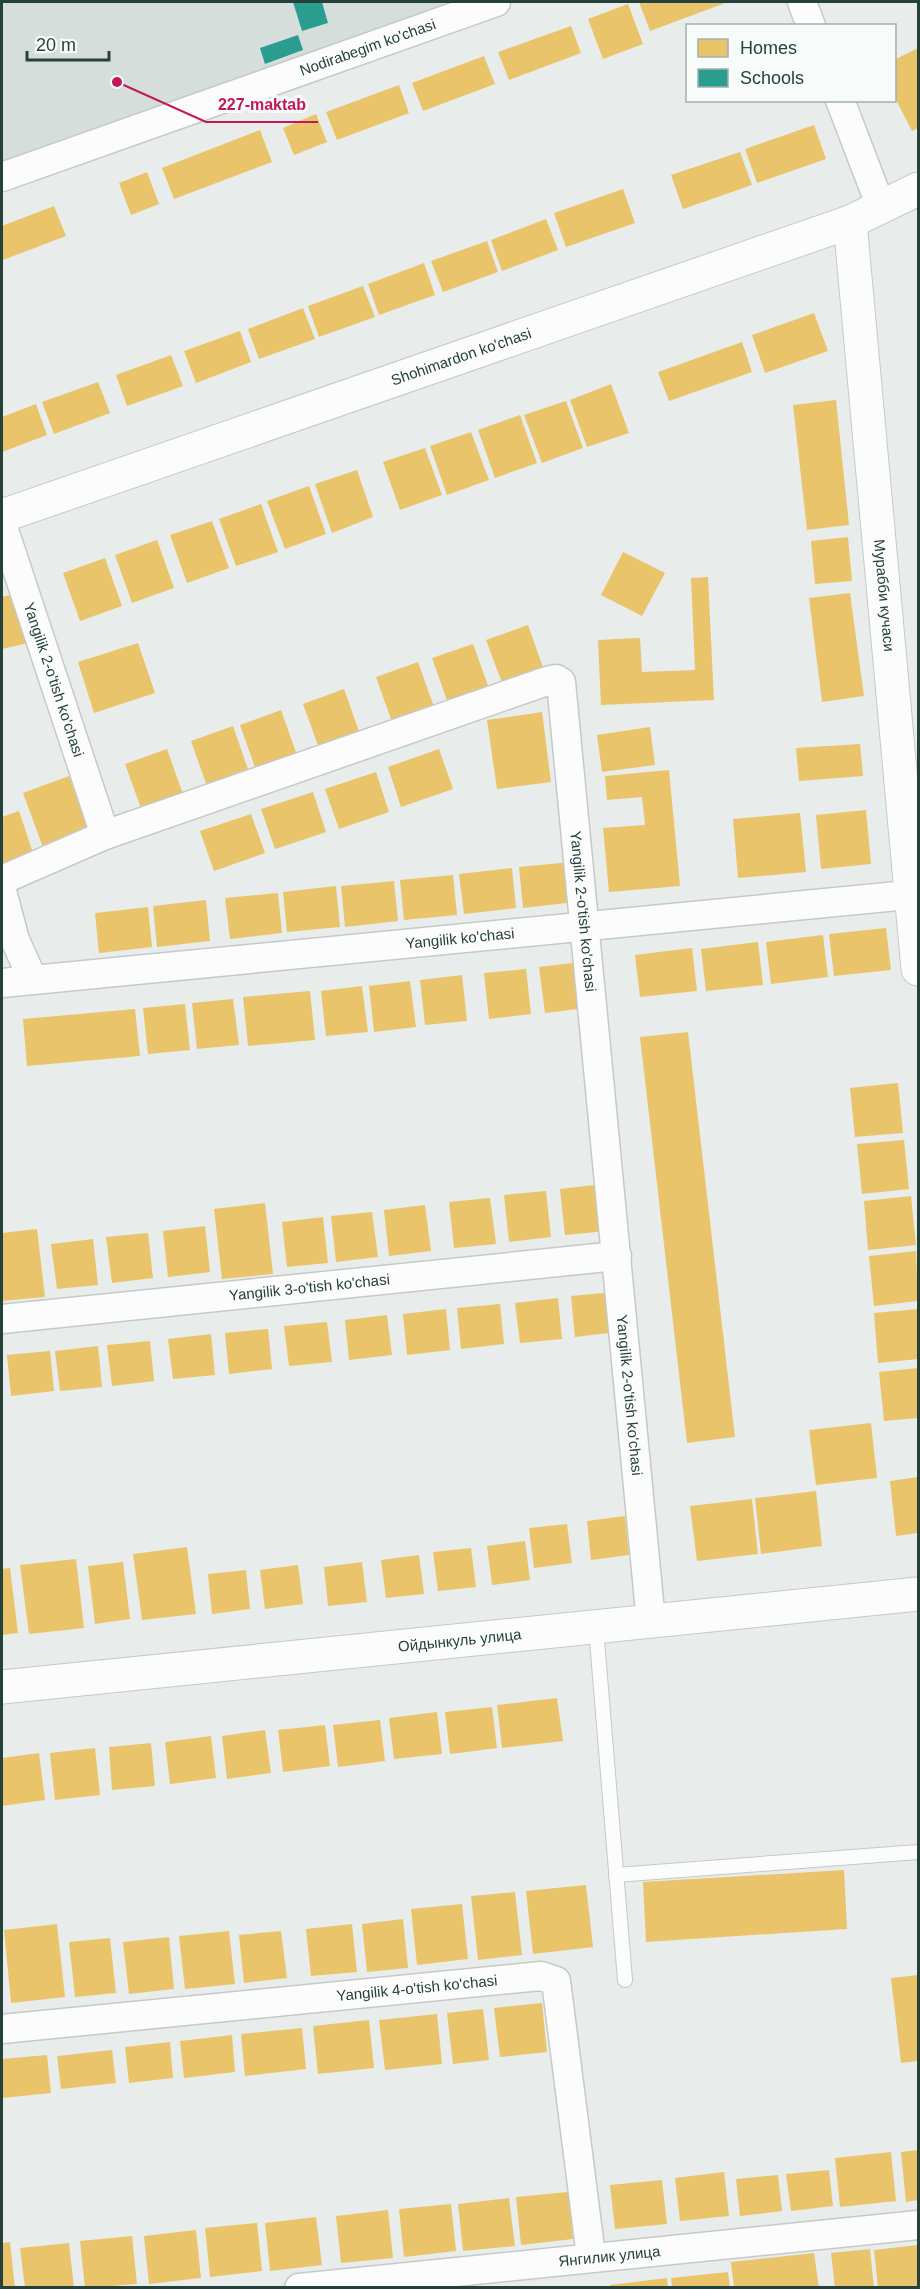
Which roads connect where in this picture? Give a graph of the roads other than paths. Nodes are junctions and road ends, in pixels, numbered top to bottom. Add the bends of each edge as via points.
1 (496, 2) edge
2 (802, 2) edge
3 (811, 24) edge
4 (841, 102) edge
5 (2, 177) edge
6 (918, 189) edge
7 (881, 207) junction
8 (850, 222) junction
9 (2, 516) edge
10 (2, 524) edge
11 (105, 835) junction
12 (2, 880) edge
13 (2, 891) edge
14 (915, 894) edge
15 (585, 925) junction
16 (918, 969) edge
17 (33, 980) junction
18 (2, 983) edge
19 (617, 1256) junction
20 (2, 1319) edge
21 (918, 1594) edge
22 (651, 1622) junction
23 (596, 1628) junction
24 (2, 1687) edge
25 (918, 1852) edge
26 (616, 1875) junction
27 (625, 1980) dead end
28 (2, 2030) edge
29 (918, 2225) edge
30 (591, 2256) junction
31 (299, 2288) edge

1 - 5 street, Nodirabegim ko'chasi
2 - 3 street
4 - 7 street
6 - 7 street, Shohimardon ko'chasi
7 - 8 street, Shohimardon ko'chasi
8 - 9 street, Shohimardon ko'chasi
8 - 14 street, Мурабби кучаси
10 - 11 street, Yangilik 2-o'tish ko'chasi
11 - 12 street, Yangilik 2-o'tish ko'chasi
11 - 15 street, Yangilik 2-o'tish ko'chasi via 556,679 561,682
13 - 17 street via 15,940
14 - 15 street, Yangilik ko'chasi
14 - 16 street, Мурабби кучаси
15 - 17 street, Yangilik ko'chasi
15 - 19 street, Yangilik 2-o'tish ko'chasi
17 - 18 street, Yangilik ko'chasi
19 - 20 street, Yangilik 3-o'tish ko'chasi
19 - 22 street, Yangilik 2-o'tish ko'chasi
21 - 22 street, Ойдынкуль улица
22 - 23 street, Ойдынкуль улица
23 - 24 street, Ойдынкуль улица
23 - 26 lane
25 - 26 lane
26 - 27 lane
28 - 30 street, Yangilik 4-o'tish ko'chasi via 541,1976 552,1978 556,1981
29 - 30 street, Янгилик улица
30 - 31 street, Янгилик улица

